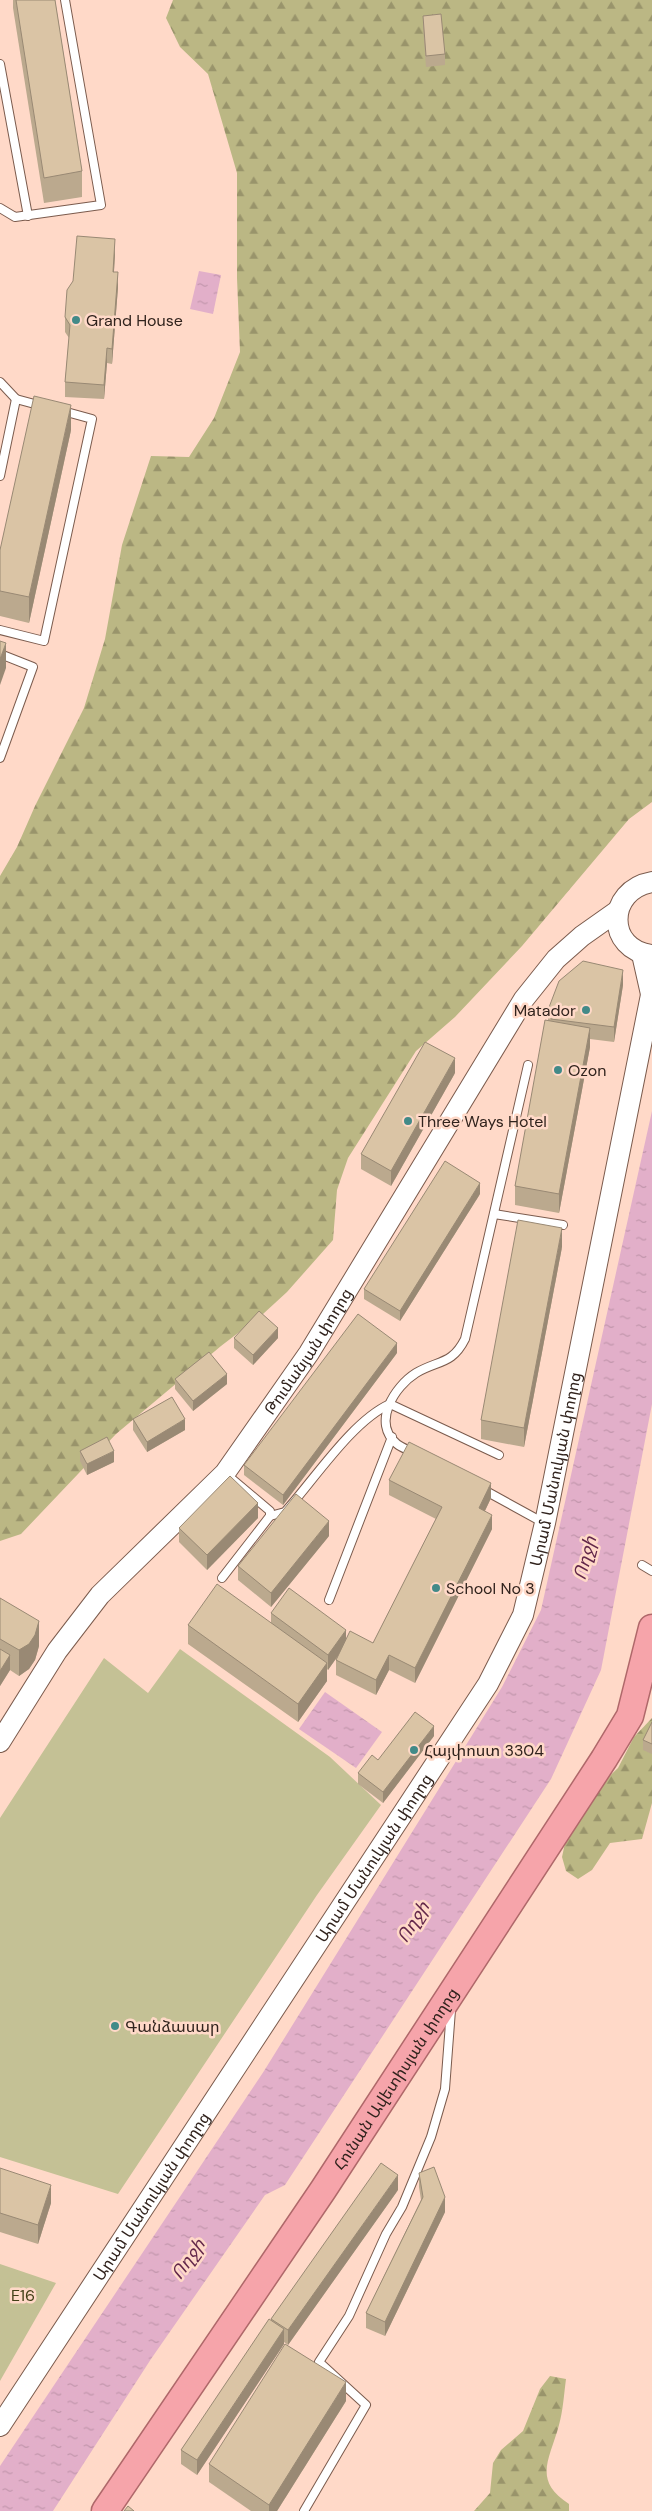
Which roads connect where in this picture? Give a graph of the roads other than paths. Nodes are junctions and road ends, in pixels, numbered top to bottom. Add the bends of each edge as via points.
1 (65, 0) edge
2 (0, 64) edge
3 (0, 208) edge
4 (28, 216) junction
5 (0, 382) edge
6 (16, 400) junction
7 (0, 476) edge
8 (0, 630) edge
9 (0, 654) edge
10 (0, 758) edge
11 (652, 882) edge
12 (616, 912) junction
13 (621, 934) junction
14 (582, 936) junction
15 (647, 954) edge
16 (651, 992) edge
17 (528, 1065) dead end
18 (494, 1214) junction
19 (563, 1225) dead end
20 (390, 1404) junction
21 (392, 1437) junction
22 (499, 1455) dead end
23 (422, 1457) edge
24 (226, 1473) junction
25 (475, 1486) edge
26 (270, 1516) junction
27 (545, 1523) junction
28 (642, 1565) dead end
29 (652, 1571) edge
30 (222, 1578) dead end
31 (329, 1600) dead end
32 (652, 1628) edge
33 (0, 1742) edge
34 (452, 1992) junction
35 (0, 2426) edge
36 (105, 2511) edge
37 (304, 2511) edge

1 - 4 lane via 101,205
2 - 4 lane
3 - 4 lane via 15,217
5 - 6 lane
6 - 7 lane
6 - 8 lane via 92,419 44,641
9 - 10 lane via 33,667
11 - 12 street via 630,890
12 - 13 street
12 - 14 street, Թումանյան փողոց
13 - 14 street
13 - 15 street via 629,945
14 - 24 street, Թումանյան փողոց via 556,958 524,999 309,1354
15 - 16 street, Արամ Մանուկյան փողոց
16 - 27 street, Արամ Մանուկյան փողոց
17 - 18 lane
18 - 19 lane
18 - 20 lane via 468,1329 458,1352 416,1373 394,1393
20 - 21 lane via 386,1429
20 - 22 lane
20 - 26 lane via 375,1411 357,1428 285,1512
21 - 23 lane via 396,1443
21 - 31 lane
24 - 26 lane via 270,1511
24 - 33 street, Թումանյան փողոց via 100,1595 57,1651
25 - 27 lane
26 - 30 lane
27 - 35 street, Արամ Մանուկյան փողոց via 523,1615 488,1684
28 - 29 lane
32 - 34 highway, Հունան Ավետիսյան փողոց via 630,1716
34 - 36 highway, Հունան Ավետիսյան փողոց via 317,2199
34 - 37 lane via 445,2089 431,2137 402,2207 382,2242 349,2316 319,2362 366,2405

